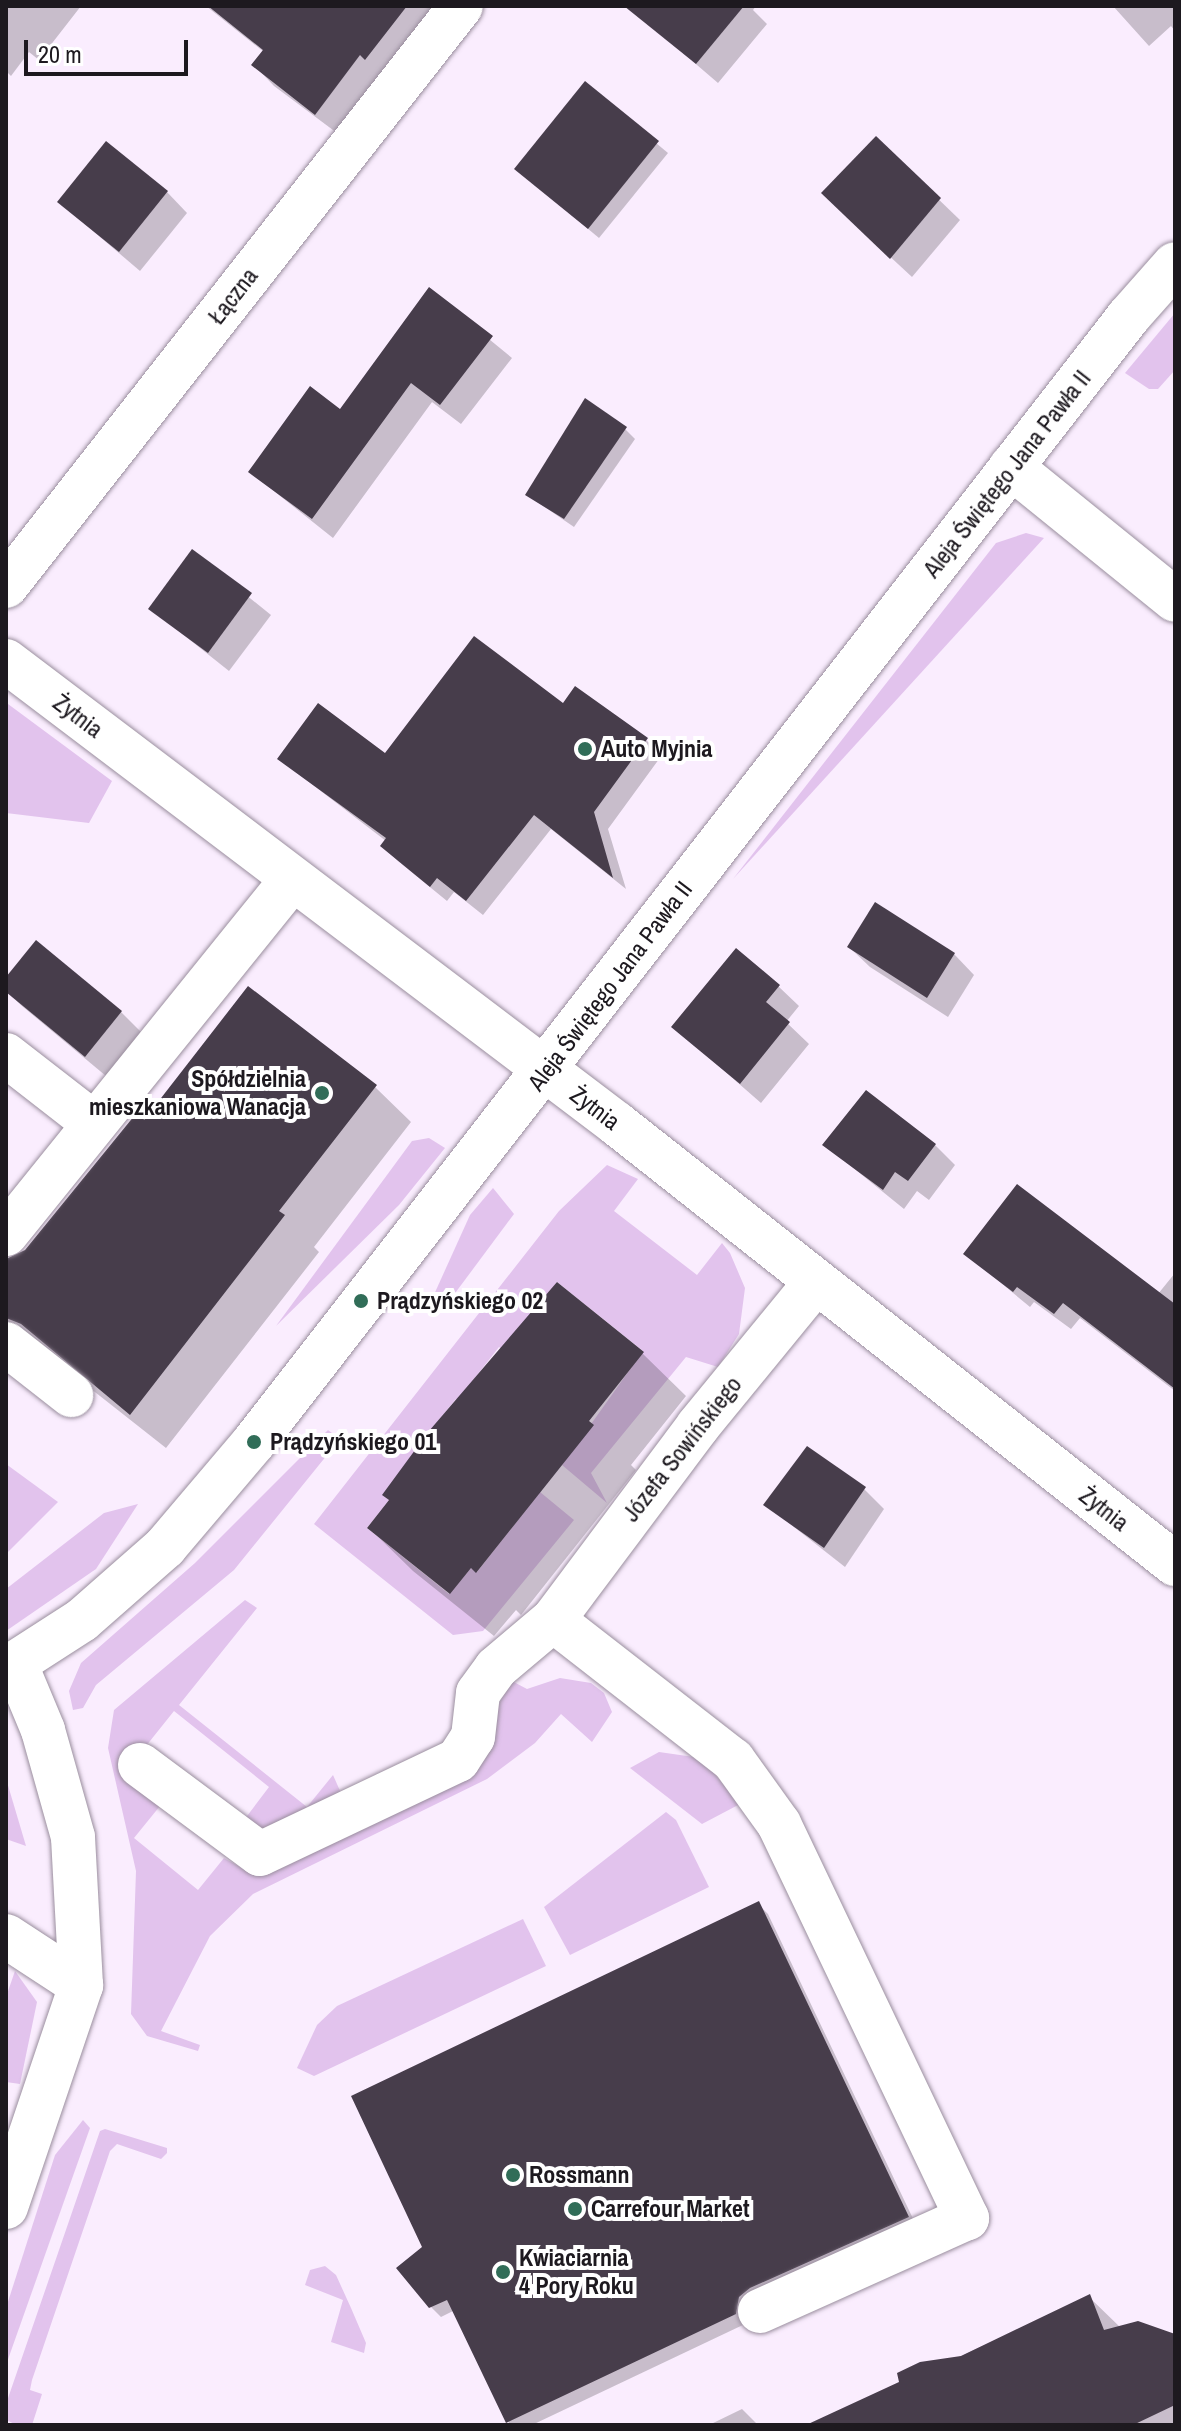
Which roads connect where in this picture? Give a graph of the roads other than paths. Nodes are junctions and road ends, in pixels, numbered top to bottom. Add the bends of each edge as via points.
1 (461, 6) edge
2 (1175, 264) edge
3 (1011, 467) junction
4 (6, 586) edge
5 (1175, 600) edge
6 (6, 661) edge
7 (292, 880) junction
8 (6, 1055) edge
9 (546, 1071) junction
10 (92, 1122) junction
11 (6, 1234) edge
12 (815, 1283) junction
13 (6, 1344) edge
14 (71, 1395) dead end
15 (1175, 1564) edge
16 (553, 1620) junction
17 (11, 1667) edge
18 (140, 1765) dead end
19 (6, 1936) edge
20 (81, 1985) junction
21 (6, 2207) edge
22 (760, 2311) dead end

1 - 4 street, Łączna
2 - 3 street, Aleja Świętego Jana Pawła II
3 - 5 street
3 - 9 street, Aleja Świętego Jana Pawła II
6 - 7 street, Żytnia
7 - 9 street, Żytnia
7 - 10 street via 244,945
8 - 10 street
9 - 12 street, Żytnia
9 - 17 street, Aleja Świętego Jana Pawła II via 165,1547 82,1620
10 - 11 street
12 - 15 street, Żytnia
12 - 16 street, Józefa Sowińskiego via 698,1426
13 - 14 street
16 - 18 street, Józefa Sowińskiego via 496,1668 478,1693 473,1737 458,1760 260,1854
16 - 22 street via 733,1760 779,1824 967,2218
17 - 20 street via 43,1730 73,1837
19 - 20 street
20 - 21 street

